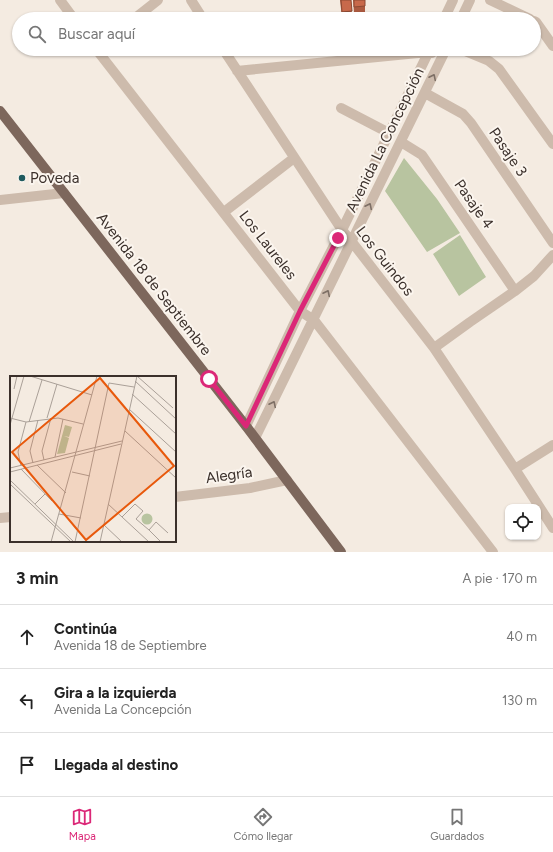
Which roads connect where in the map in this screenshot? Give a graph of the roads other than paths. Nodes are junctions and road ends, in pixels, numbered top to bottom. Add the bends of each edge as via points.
1 (60, 0) edge
2 (158, 0) edge
3 (191, 0) edge
4 (453, 0) edge
5 (470, 0) edge
6 (490, 0) edge
7 (69, 12) edge
8 (143, 12) edge
9 (199, 12) edge
10 (447, 12) edge
11 (464, 12) edge
12 (515, 12) edge
13 (541, 29) edge
14 (553, 46) edge
15 (101, 56) edge
16 (227, 56) edge
17 (374, 56) edge
18 (426, 56) edge
19 (443, 56) edge
20 (477, 56) edge
21 (237, 71) junction
22 (425, 93) junction
23 (341, 108) dead end
24 (0, 112) edge
25 (389, 133) junction
26 (401, 142) junction
27 (553, 144) edge
28 (294, 158) junction
29 (64, 193) junction
30 (0, 200) edge
31 (224, 212) junction
32 (342, 230) junction
33 (352, 242) junction
34 (553, 243) edge
35 (553, 255) edge
36 (515, 291) junction
37 (300, 311) junction
38 (314, 320) junction
39 (434, 348) junction
40 (246, 426) junction
41 (255, 438) junction
42 (553, 445) edge
43 (516, 469) junction
44 (286, 480) junction
45 (176, 497) edge
46 (10, 517) edge
47 (0, 518) edge
48 (553, 528) edge
49 (341, 552) edge
50 (493, 552) edge

1 - 7 street
2 - 8 street
3 - 9 street
4 - 10 street
5 - 11 street
6 - 12 street
13 - 14 street
15 - 31 street, Los Laureles
16 - 21 street, Los Guindos
17 - 21 street
18 - 25 street, Avenida La Concepción
22 -> 19 street, Avenida La Concepción
20 - 27 street via 499,69
21 - 28 street, Los Guindos
22 - 26 street, Avenida La Concepción
22 - 34 street, Pasaje 3 via 464,114
23 - 25 street
24 - 29 main road, Avenida 18 de Septiembre
25 - 32 street, Avenida La Concepción
33 -> 26 street, Avenida La Concepción
26 - 36 street, Pasaje 4 via 422,156
28 - 31 street
28 - 32 street, Los Guindos
29 - 30 street
29 - 40 main road, Avenida 18 de Septiembre
31 - 37 street, Los Laureles
32 - 33 street, Los Guindos
32 - 37 street, Avenida La Concepción
38 -> 33 street, Avenida La Concepción
33 - 39 street, Los Guindos
35 - 36 street via 534,276
36 - 39 street
37 - 38 street, Los Laureles
37 - 40 street, Avenida La Concepción
41 -> 38 street, Avenida La Concepción
38 - 50 street, Los Laureles
39 - 43 street, Los Guindos
40 - 41 main road, Avenida 18 de Septiembre
41 - 44 main road, Avenida 18 de Septiembre
42 - 43 street
43 - 48 street, Los Guindos
44 - 45 street, Alegría via 250,488
44 - 49 main road, Avenida 18 de Septiembre
46 - 47 street

